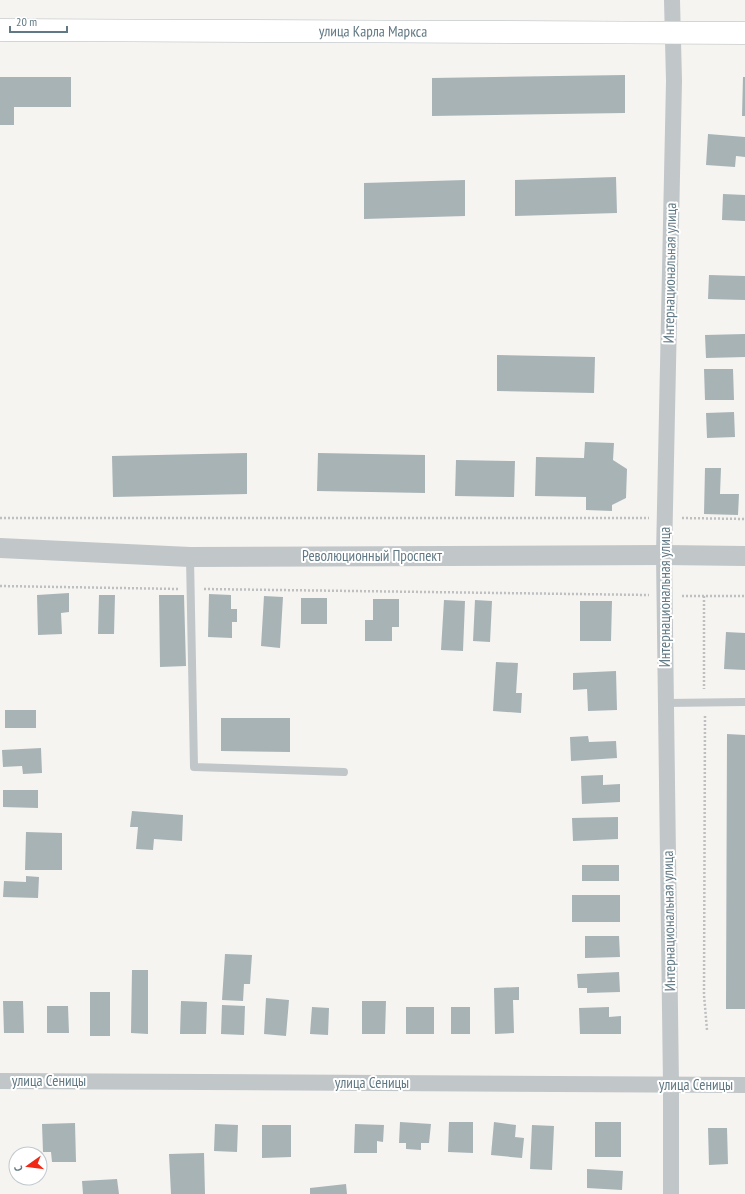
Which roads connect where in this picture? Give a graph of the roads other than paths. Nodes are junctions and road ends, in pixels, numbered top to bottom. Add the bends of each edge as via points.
1 (672, 0) edge
2 (0, 30) edge
3 (672, 32) junction
4 (745, 33) edge
5 (0, 548) edge
6 (664, 555) junction
7 (745, 556) edge
8 (190, 557) junction
9 (745, 702) edge
10 (666, 703) junction
11 (344, 772) dead end
12 (0, 1081) edge
13 (671, 1085) junction
14 (745, 1085) edge
15 (672, 1194) edge

1 - 3 street, Интернациональная улица
2 - 3 main road, улица Карла Маркса
3 - 4 main road, улица Карла Маркса
3 - 6 street, Интернациональная улица via 674,88
5 - 8 street, Революционный Проспект
6 - 7 street, Революционный Проспект
6 - 8 street, Революционный Проспект
6 - 10 street, Интернациональная улица
8 - 11 lane via 194,767
9 - 10 lane
10 - 13 street, Интернациональная улица
12 - 13 street, улица Сеницы
13 - 14 street, улица Сеницы
13 - 15 street, Интернациональная улица

